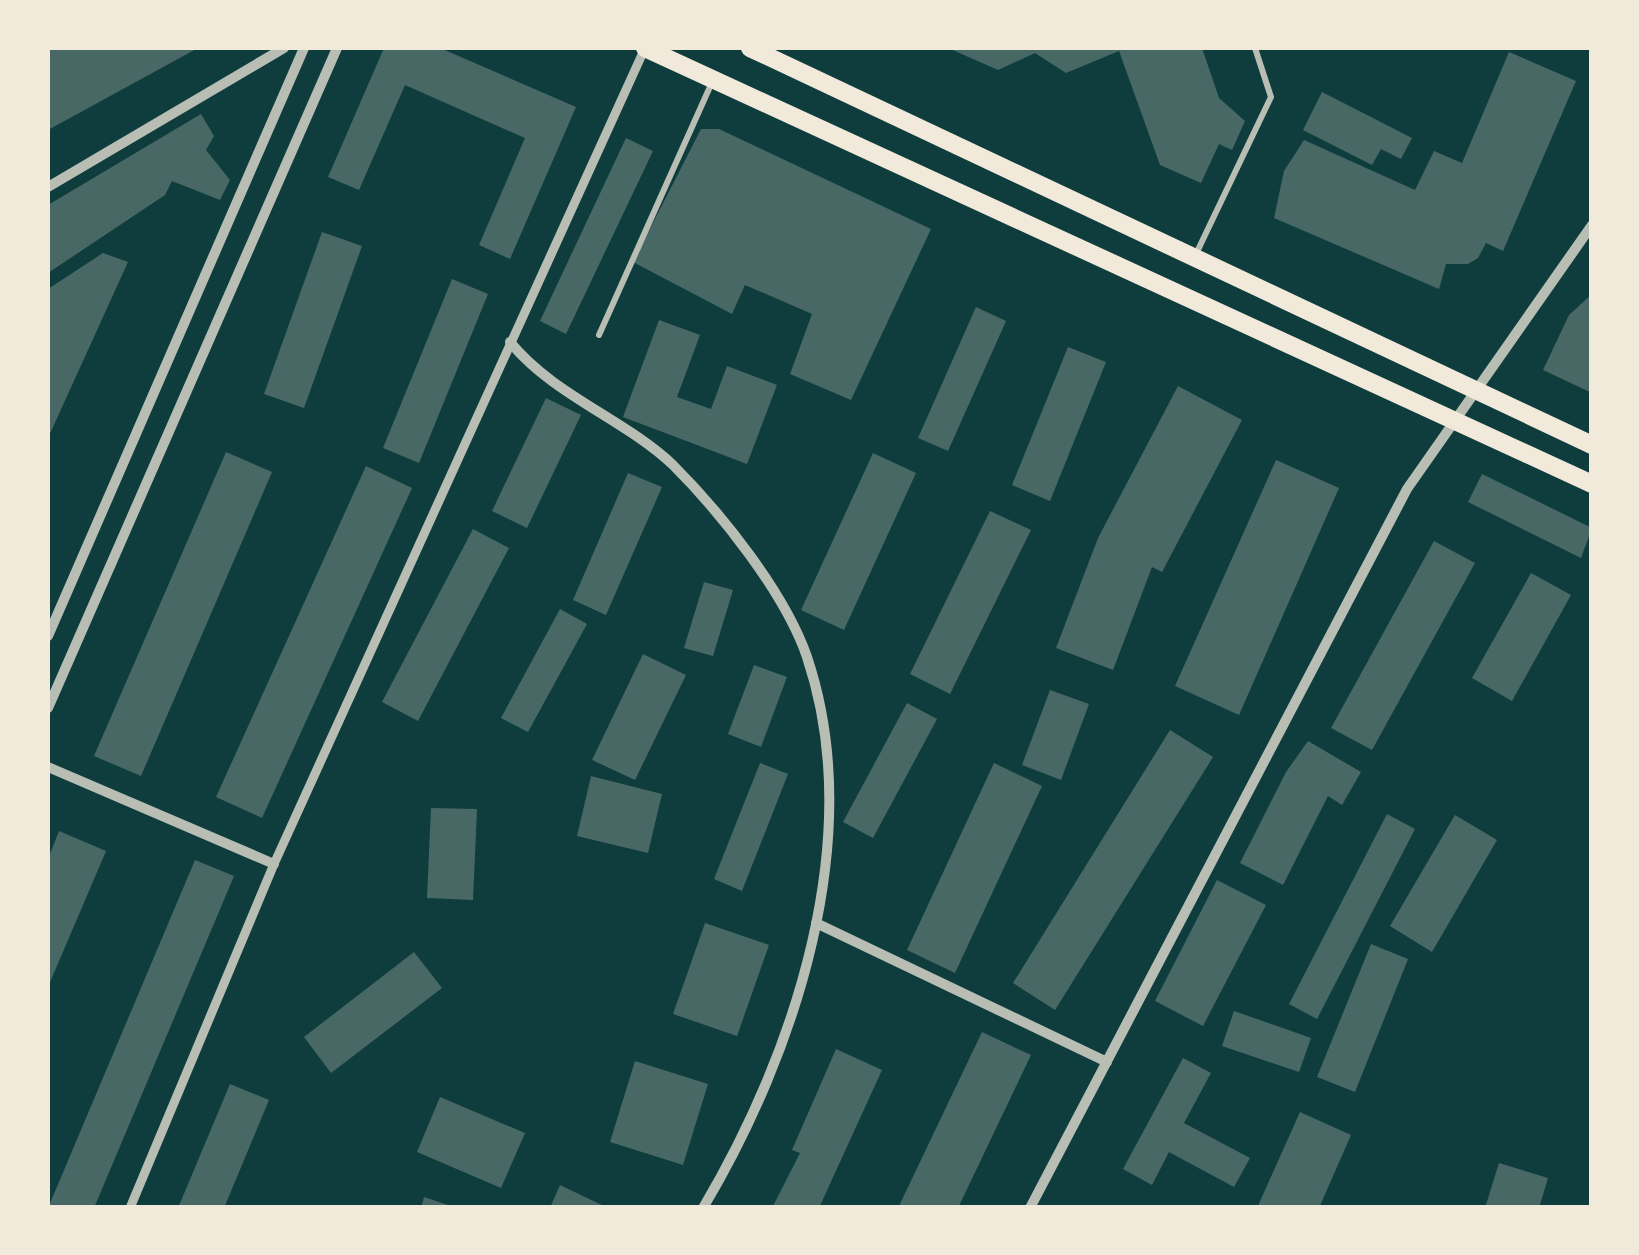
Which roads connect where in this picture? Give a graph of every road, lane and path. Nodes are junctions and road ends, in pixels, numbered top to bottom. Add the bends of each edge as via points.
1 (284, 48) edge
2 (304, 48) edge
3 (337, 48) edge
4 (645, 48) edge
5 (750, 48) edge
6 (1255, 48) edge
7 (772, 54) edge
8 (714, 79) junction
9 (48, 187) edge
10 (1592, 225) edge
11 (1196, 254) junction
12 (600, 334) dead end
13 (510, 342) junction
14 (1476, 389) junction
15 (1456, 419) junction
16 (1592, 445) edge
17 (1592, 484) edge
18 (48, 636) edge
19 (48, 708) edge
20 (48, 767) edge
21 (274, 864) junction
22 (816, 923) junction
23 (1107, 1062) junction
24 (130, 1208) edge
25 (703, 1208) edge
26 (1030, 1208) edge

1 - 9 street
2 - 18 street
3 - 19 street
4 - 8 main road
4 - 13 street
5 - 7 main road
6 - 11 lane via 1272,97
7 - 11 main road
8 - 12 lane
8 - 15 main road
10 - 14 street
11 - 14 main road
13 - 21 street
13 - 22 street via 602,418 671,463 780,603 806,654 822,709 827,805
14 - 15 street
14 - 16 main road
15 - 17 main road
15 - 23 street via 1408,489
20 - 21 street
21 - 24 street
22 - 23 street
22 - 25 street via 805,985 768,1088
23 - 26 street

